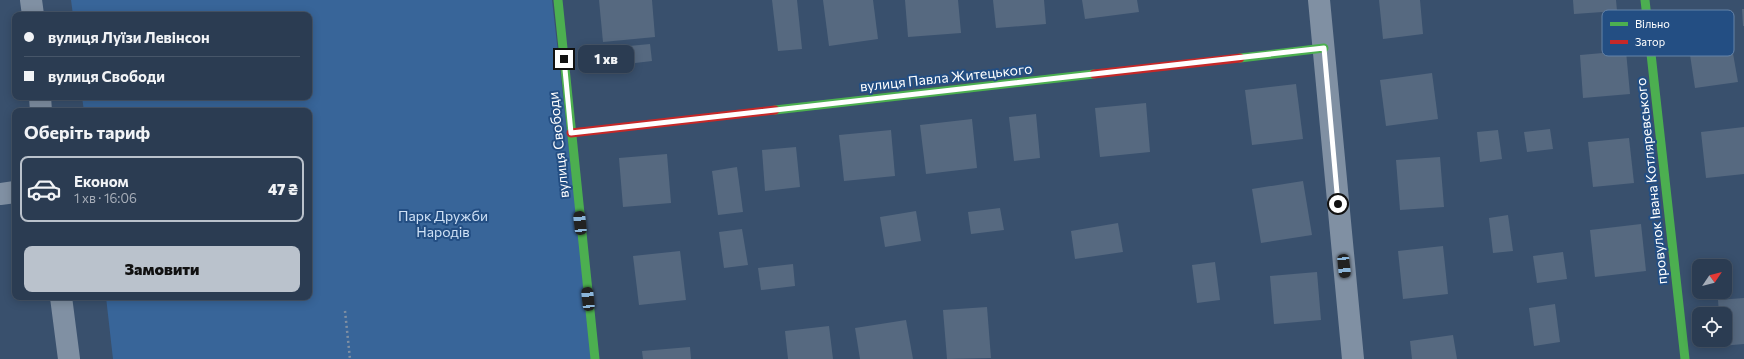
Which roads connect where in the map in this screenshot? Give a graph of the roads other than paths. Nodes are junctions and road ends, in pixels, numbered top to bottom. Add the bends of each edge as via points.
1 (31, 0) edge
2 (558, 0) edge
3 (1319, 0) edge
4 (1646, 0) edge
5 (1647, 10) edge
6 (33, 12) edge
7 (1324, 48) junction
8 (1652, 56) edge
9 (571, 133) junction
10 (12, 192) edge
11 (0, 194) edge
12 (61, 300) edge
13 (69, 359) edge
14 (595, 359) edge
15 (1353, 359) edge
16 (1685, 359) edge

1 - 6 street
2 - 9 street, вулиця Свободи
3 - 7 street
4 - 5 street, провулок Івана Котляревського
7 - 9 street, вулиця Павла Житецького
7 - 15 street
8 - 16 street, провулок Івана Котляревського
9 - 14 street, вулиця Свободи
10 - 11 street
12 - 13 street

